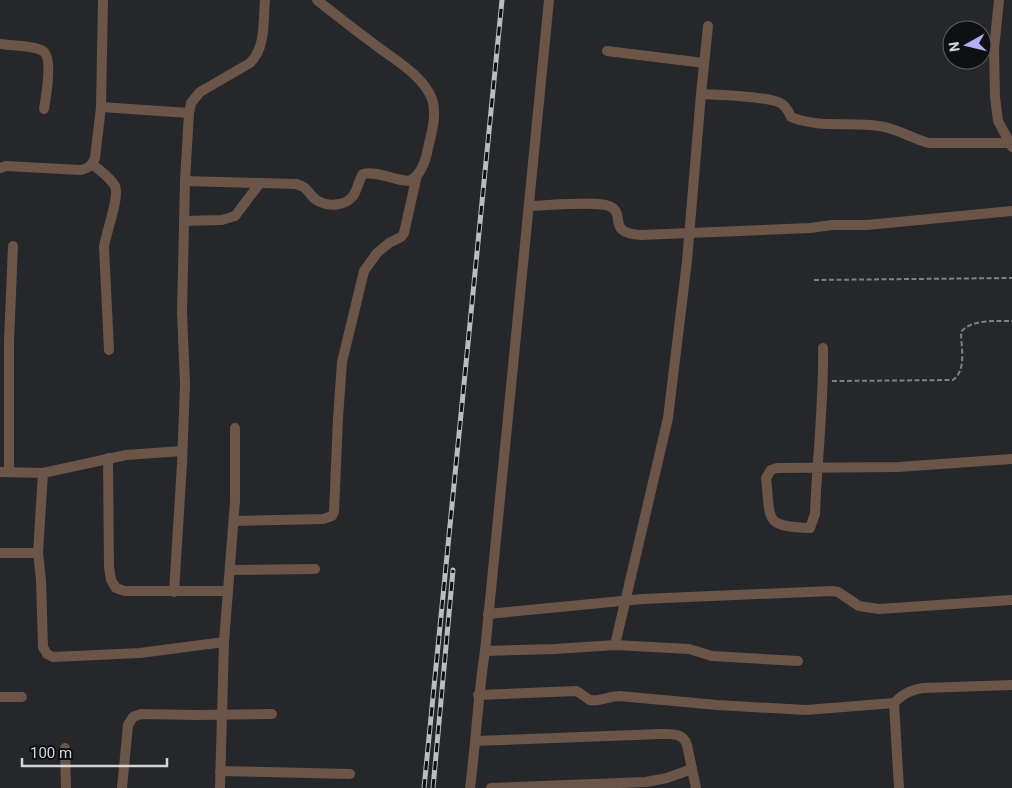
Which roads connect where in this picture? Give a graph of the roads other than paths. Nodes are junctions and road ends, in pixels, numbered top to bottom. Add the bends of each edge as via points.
1 (103, 0) edge
2 (265, 0) edge
3 (317, 0) edge
4 (549, 0) edge
5 (999, 0) edge
6 (708, 26) dead end
7 (0, 44) edge
8 (606, 50) dead end
9 (704, 63) junction
10 (701, 94) junction
11 (101, 107) junction
12 (44, 108) dead end
13 (189, 113) junction
14 (1011, 146) edge
15 (92, 164) junction
16 (0, 168) edge
17 (417, 175) junction
18 (185, 181) junction
19 (260, 183) junction
20 (529, 206) junction
21 (1012, 211) edge
22 (184, 221) junction
23 (689, 232) junction
24 (13, 246) dead end
25 (823, 348) dead end
26 (109, 350) dead end
27 (235, 428) dead end
28 (182, 451) junction
29 (108, 458) junction
30 (1012, 459) edge
31 (817, 467) junction
32 (4, 472) edge
33 (43, 473) junction
34 (234, 521) junction
35 (0, 553) edge
36 (38, 553) junction
37 (230, 570) junction
38 (315, 570) dead end
39 (228, 591) junction
40 (174, 592) junction
41 (1012, 600) edge
42 (626, 602) junction
43 (488, 614) junction
44 (224, 642) junction
45 (615, 645) junction
46 (485, 651) junction
47 (798, 661) dead end
48 (1012, 685) edge
49 (478, 695) junction
50 (0, 697) edge
51 (22, 697) dead end
52 (894, 702) junction
53 (272, 714) dead end
54 (222, 715) junction
55 (476, 741) junction
56 (65, 748) dead end
57 (692, 769) junction
58 (220, 771) junction
59 (350, 774) dead end
60 (66, 788) edge
61 (122, 788) edge
62 (220, 788) edge
63 (470, 788) edge
64 (491, 788) edge
65 (696, 788) edge
66 (898, 788) edge

1 - 11 street
2 - 13 street via 260,48 256,57 200,92 191,103
3 - 17 street via 427,89 432,99 433,123 427,154
4 - 20 street
5 - 14 street via 994,48 995,97 998,121
6 - 9 street
7 - 12 street via 36,49 47,56
8 - 9 street
9 - 10 street
10 - 14 street via 773,101 781,103 790,117 798,120 877,126 930,143
10 - 23 street
11 - 13 street
11 - 15 street
13 - 18 street
15 - 16 street via 81,170
15 - 26 street via 115,186 117,195 104,246
17 - 19 street via 402,181 376,173 362,174 354,194 341,204 321,202 304,186
17 - 34 street via 404,233 377,253 364,271 342,362 332,516 323,519
18 - 19 street
18 - 22 street
19 - 22 street via 235,216 222,220
20 - 23 street via 607,206 616,211 618,225 630,235
20 - 43 street
21 - 23 street via 867,225
22 - 28 street
23 - 42 street via 668,418
24 - 32 street
25 - 31 street
27 - 34 street
28 - 29 street
28 - 40 street
29 - 33 street
29 - 40 street via 111,580 116,588 125,591
30 - 31 street via 911,467
31 - 31 street via 777,468 767,474 773,522 787,527 810,528
32 - 33 street
33 - 36 street
34 - 37 street
35 - 36 street
36 - 44 street via 43,647 53,657 140,653
37 - 38 street
37 - 39 street
39 - 40 street
39 - 44 street
41 - 42 street via 879,609 858,606 832,591
42 - 43 street
42 - 45 street
43 - 46 street
44 - 54 street
45 - 46 street
45 - 47 street via 689,649 712,656
46 - 49 street
48 - 52 street via 913,689
49 - 52 street via 576,691 589,700 620,696 717,706 806,710
49 - 55 street
50 - 51 street
52 - 66 street
53 - 54 street
54 - 58 street
54 - 61 street via 133,716 128,725
55 - 57 street via 681,735 688,745
55 - 63 street
56 - 60 street
57 - 64 street via 646,782
57 - 65 street
58 - 59 street
58 - 62 street

